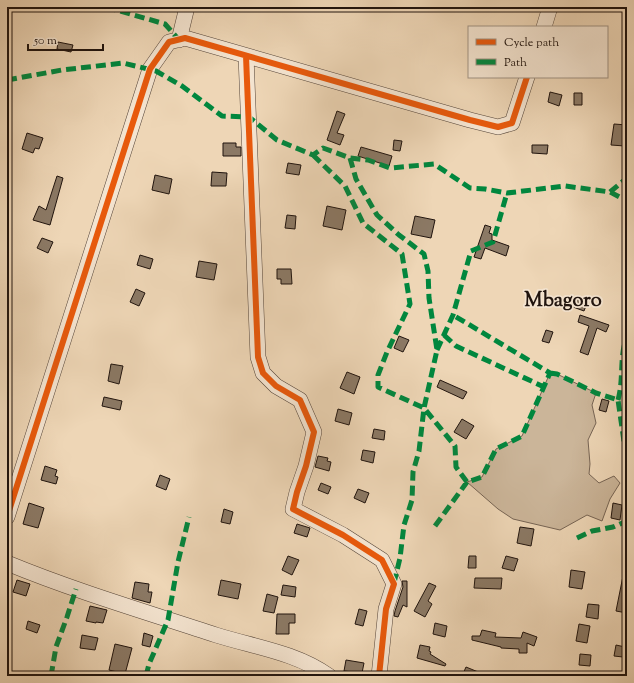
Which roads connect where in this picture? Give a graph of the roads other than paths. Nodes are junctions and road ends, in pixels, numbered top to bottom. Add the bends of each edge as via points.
1 (187, 7) edge
2 (550, 7) edge
3 (544, 26) edge
4 (179, 40) junction
5 (246, 56) junction
6 (527, 78) edge
7 (7, 517) edge
8 (7, 563) edge
9 (328, 676) edge
10 (378, 676) edge

1 - 4 street
2 - 3 street
4 - 5 street via 185,38
4 - 7 street via 169,42 150,69
5 - 6 street via 498,127 512,123
5 - 10 street via 258,357 263,373 276,386 300,400 314,432 293,509 348,538 382,560 394,584 386,609
8 - 9 street via 54,582 168,620 245,644 285,653 315,666

